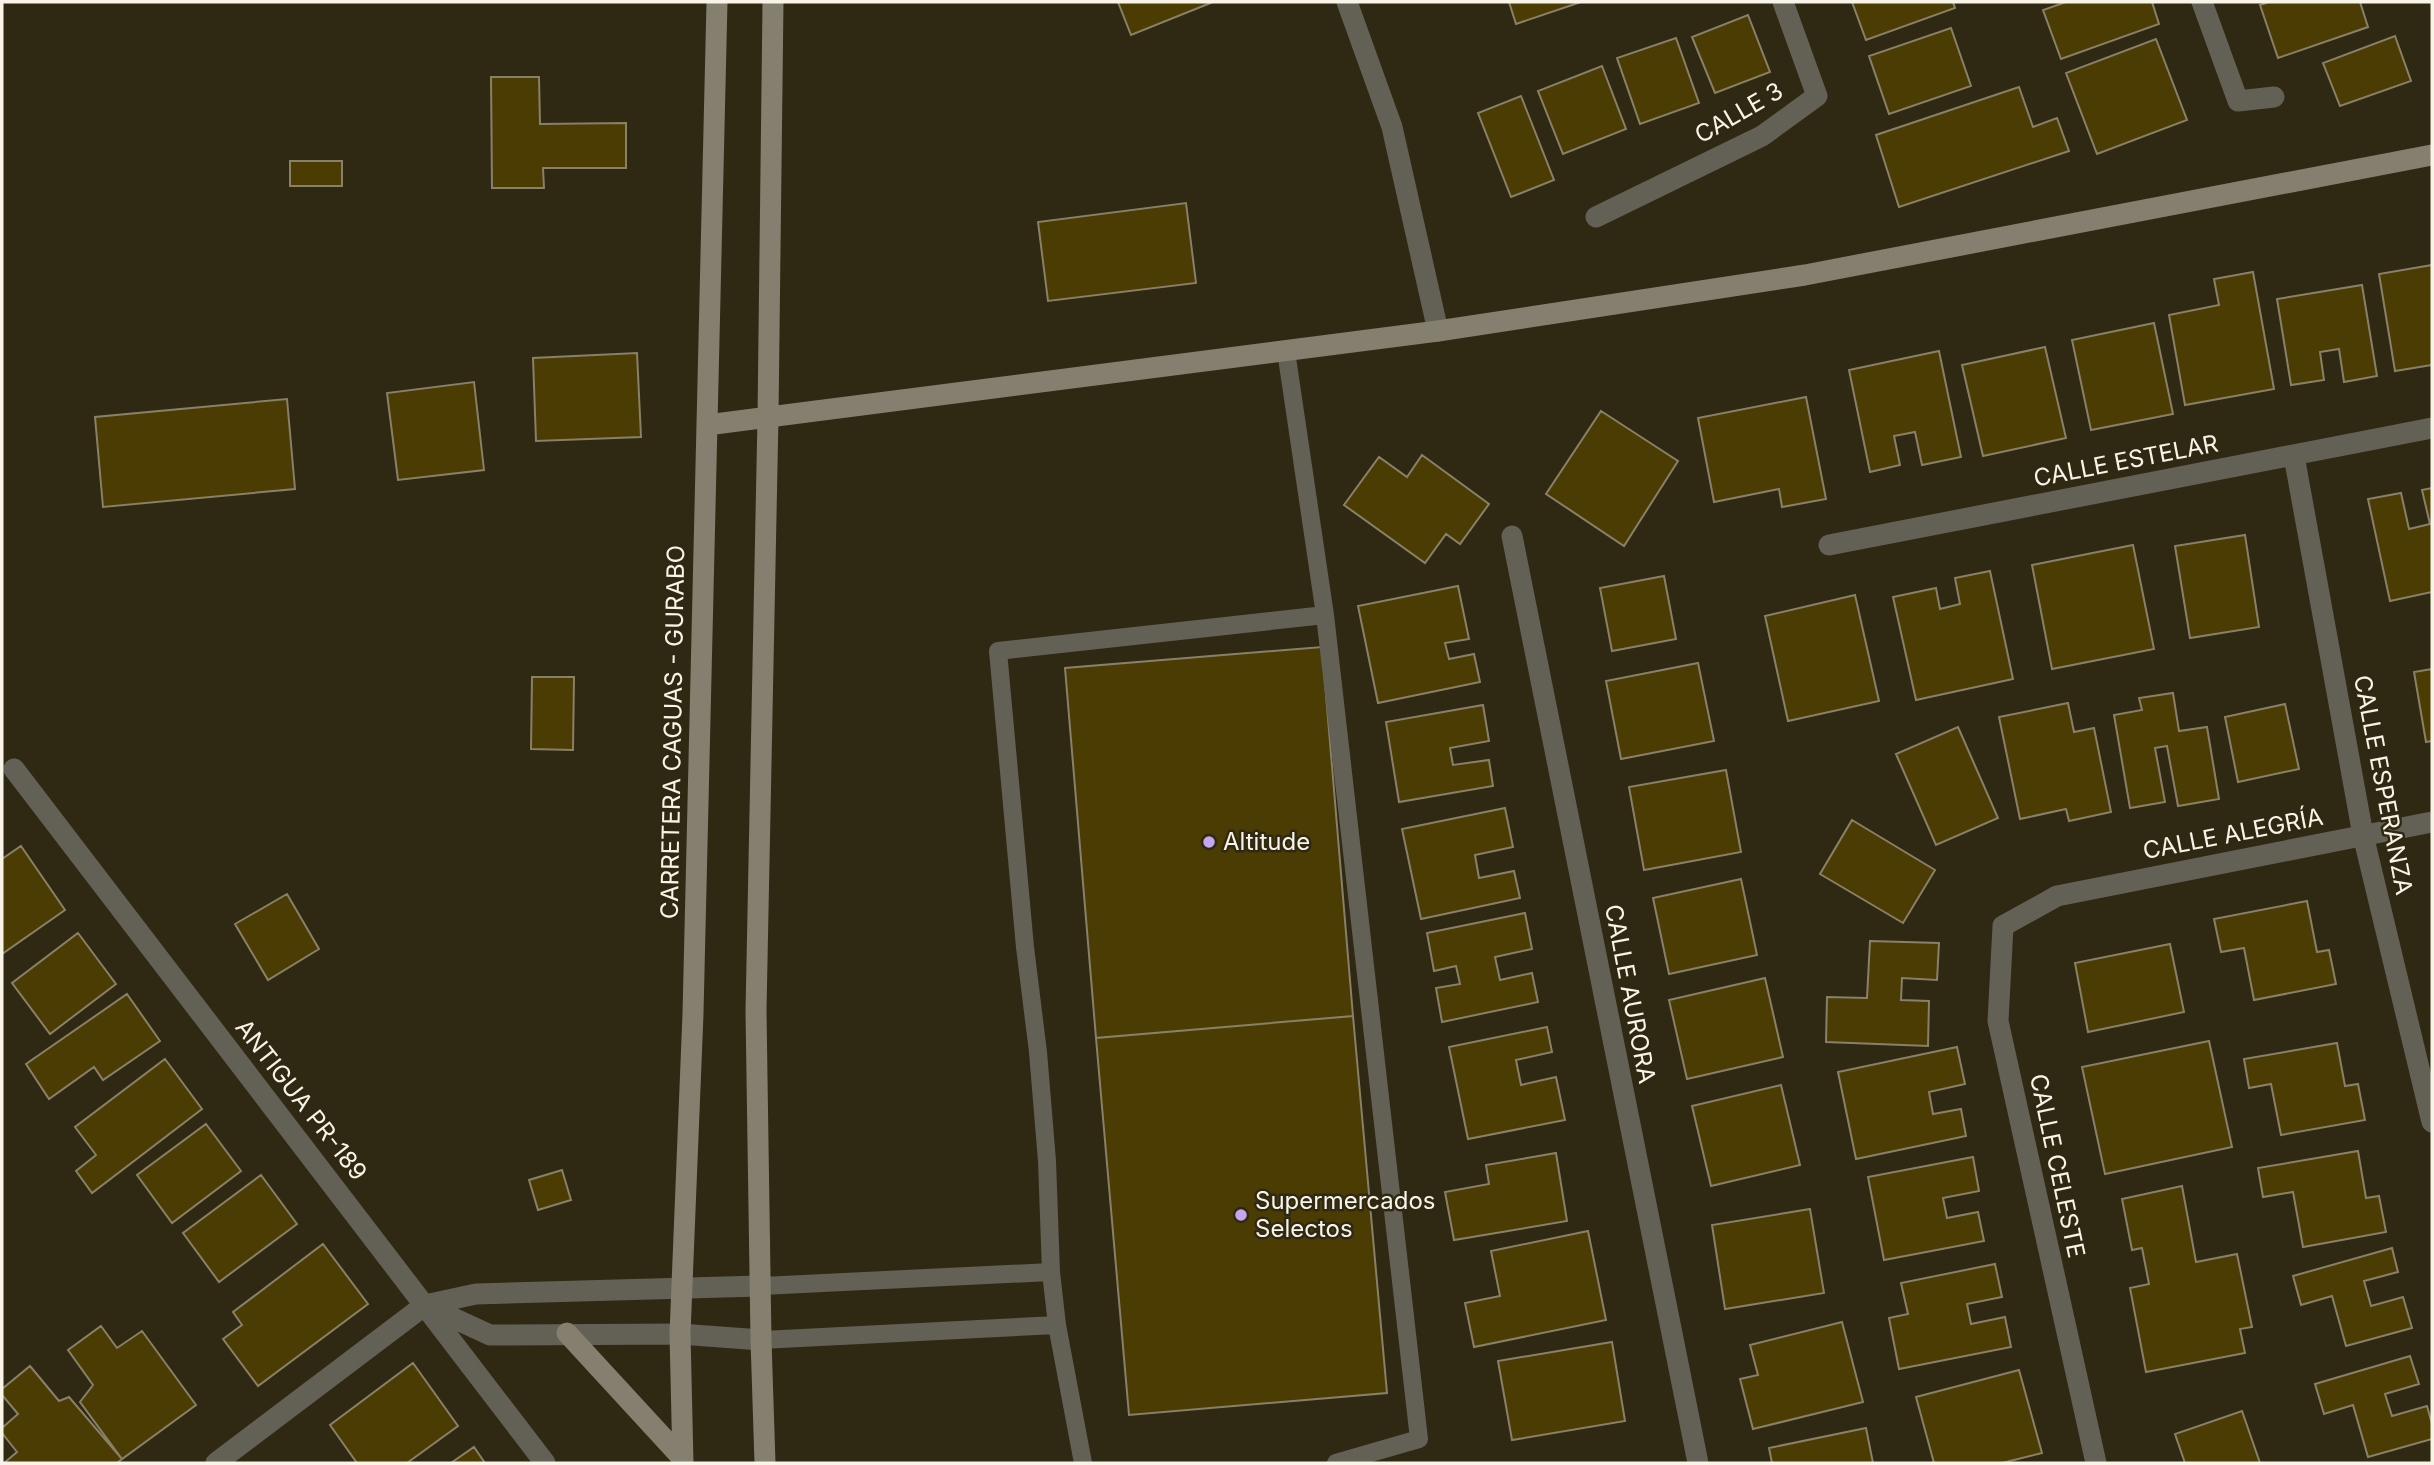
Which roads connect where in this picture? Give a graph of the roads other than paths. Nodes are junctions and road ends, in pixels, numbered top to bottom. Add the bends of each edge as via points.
1 (718, 2) edge
2 (773, 2) edge
3 (1347, 2) edge
4 (1783, 2) edge
5 (2202, 2) edge
6 (2274, 97) dead end
7 (2432, 155) edge
8 (1596, 217) dead end
9 (1438, 331) junction
10 (1286, 351) junction
11 (768, 417) junction
12 (707, 425) junction
13 (2432, 428) edge
14 (2294, 456) junction
15 (1512, 536) dead end
16 (1829, 545) dead end
17 (1325, 615) junction
18 (14, 769) dead end
19 (2432, 822) edge
20 (2363, 835) junction
21 (2045, 902) joint
22 (2432, 1122) edge
23 (1051, 1272) junction
24 (760, 1286) junction
25 (682, 1288) junction
26 (425, 1305) junction
27 (1057, 1325) junction
28 (567, 1333) junction
29 (680, 1334) junction
30 (761, 1340) junction
31 (683, 1461) edge
32 (216, 1463) edge
33 (545, 1463) edge
34 (765, 1463) edge
35 (1083, 1463) edge
36 (1336, 1463) edge
37 (1698, 1463) edge
38 (2096, 1463) edge

1 - 12 main road, CARRETERA CAGUAS - GURABO
2 - 11 main road
3 - 9 street via 1392,127
4 - 8 street, CALLE 3 via 1817,96 1762,136
5 - 6 street via 2238,101
7 - 9 main road via 1805,275
9 - 10 main road
10 - 11 main road
10 - 17 lane
11 - 12 main road
11 - 24 main road via 756,1011
12 - 25 main road, CARRETERA CAGUAS - GURABO
13 - 14 street, CALLE ESTELAR
14 - 16 street, CALLE ESTELAR
14 - 20 street, CALLE ESPERANZA
15 - 37 street, CALLE AURORA
17 - 23 lane via 998,651 1038,1052
17 - 36 lane via 1419,1439
18 - 26 street, ANTIGUA PR-189
19 - 20 street, CALLE ALEGRÍA
20 - 21 street, CALLE ALEGRÍA via 2070,893
20 - 22 street, CALLE ESPERANZA
21 - 38 street, CALLE CELESTE via 2003,926 1998,1021
23 - 24 lane
23 - 27 lane
24 - 25 street
24 - 30 main road
25 - 26 street via 476,1294
25 - 29 main road, CARRETERA CAGUAS - GURABO
26 - 28 street via 490,1335
26 - 32 street
26 - 33 street, ANTIGUA PR-189
27 - 30 lane
27 - 35 lane
28 - 29 street
28 - 31 main road
29 - 30 street
29 - 31 main road, CARRETERA CAGUAS - GURABO
30 - 34 main road

